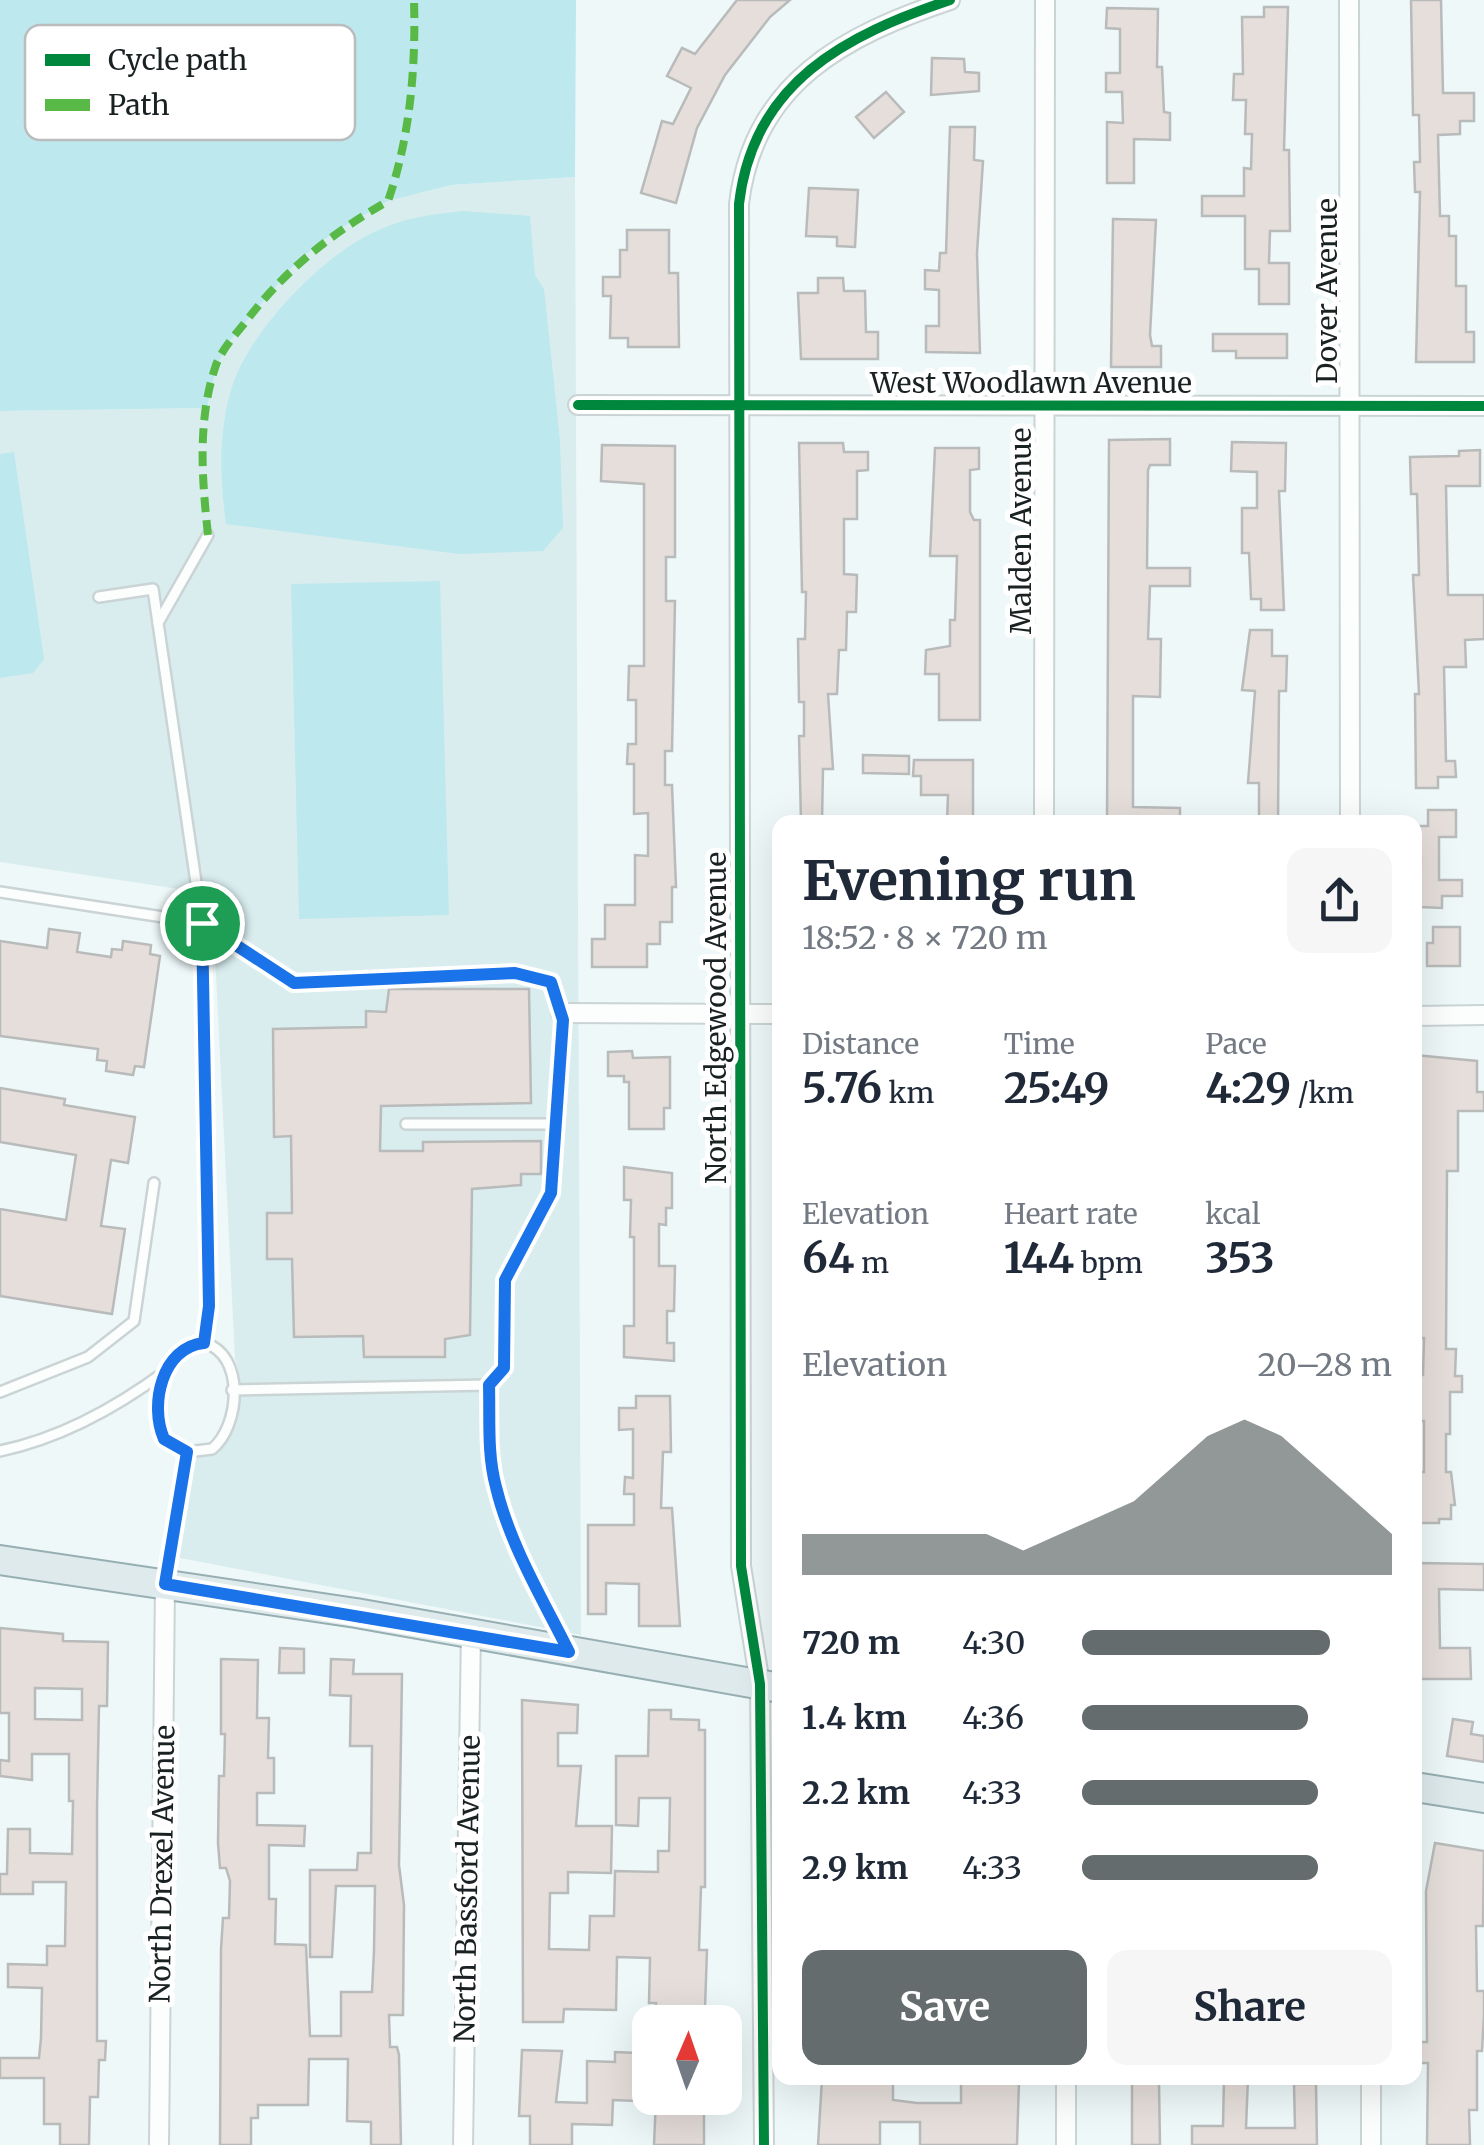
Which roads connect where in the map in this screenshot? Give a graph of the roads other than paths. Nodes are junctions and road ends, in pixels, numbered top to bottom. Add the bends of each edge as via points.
1 (950, 0) edge
2 (1045, 0) edge
3 (1349, 0) edge
4 (578, 406) dead end
5 (738, 406) junction
6 (1044, 406) junction
7 (1350, 406) junction
8 (1484, 406) edge
9 (208, 535) dead end
10 (99, 596) dead end
11 (158, 622) junction
12 (1044, 815) edge
13 (1350, 815) edge
14 (0, 892) edge
15 (202, 923) junction
16 (561, 1013) junction
17 (738, 1014) junction
18 (772, 1014) edge
19 (1422, 1016) edge
20 (1484, 1016) edge
21 (406, 1124) dead end
22 (557, 1124) junction
23 (154, 1183) dead end
24 (204, 1343) junction
25 (166, 1370) junction
26 (489, 1385) junction
27 (232, 1390) junction
28 (0, 1392) edge
29 (0, 1451) edge
30 (187, 1452) junction
31 (0, 1560) edge
32 (165, 1584) junction
33 (471, 1632) junction
34 (569, 1652) junction
35 (770, 1686) edge
36 (1422, 1788) edge
37 (1484, 1798) edge
38 (1066, 2085) edge
39 (1371, 2085) edge
40 (159, 2145) edge
41 (463, 2145) edge
42 (764, 2145) edge
43 (1066, 2145) edge
44 (1371, 2145) edge

1 - 5 street, North Edgewood Avenue via 850,38 780,102 749,151 739,204
2 - 6 street, Malden Avenue
3 - 7 street, Dover Avenue
4 - 5 street, West Woodlawn Avenue
5 - 6 street, West Woodlawn Avenue
5 - 17 street, North Edgewood Avenue
6 - 7 street, West Woodlawn Avenue
6 - 12 street, Malden Avenue
7 - 8 street, West Woodlawn Avenue
7 - 13 street, Dover Avenue
9 - 11 lane
10 - 11 lane via 153,589
11 - 15 lane
14 - 15 lane
15 - 16 lane via 294,983 534,974 551,982
15 - 24 lane via 209,1306
16 - 17 street
16 - 22 lane
17 - 18 street
17 - 35 street, North Edgewood Avenue via 741,1566
19 - 20 street
21 - 22 lane
22 - 26 lane via 551,1193 505,1280 504,1368
23 - 28 lane via 134,1321 88,1357
24 - 25 lane via 182,1349
24 - 27 lane via 232,1362
25 - 29 lane via 90,1420
25 - 30 lane via 160,1429 164,1439
26 - 27 lane
26 - 34 lane via 498,1496
27 - 30 lane via 220,1442
30 - 32 lane
31 - 32 main road
32 - 33 main road
32 - 40 street, North Drexel Avenue
33 - 34 main road
33 - 41 street, North Bassford Avenue
34 - 35 main road
35 - 42 street, North Edgewood Avenue
36 - 37 main road
38 - 43 street
39 - 44 street

